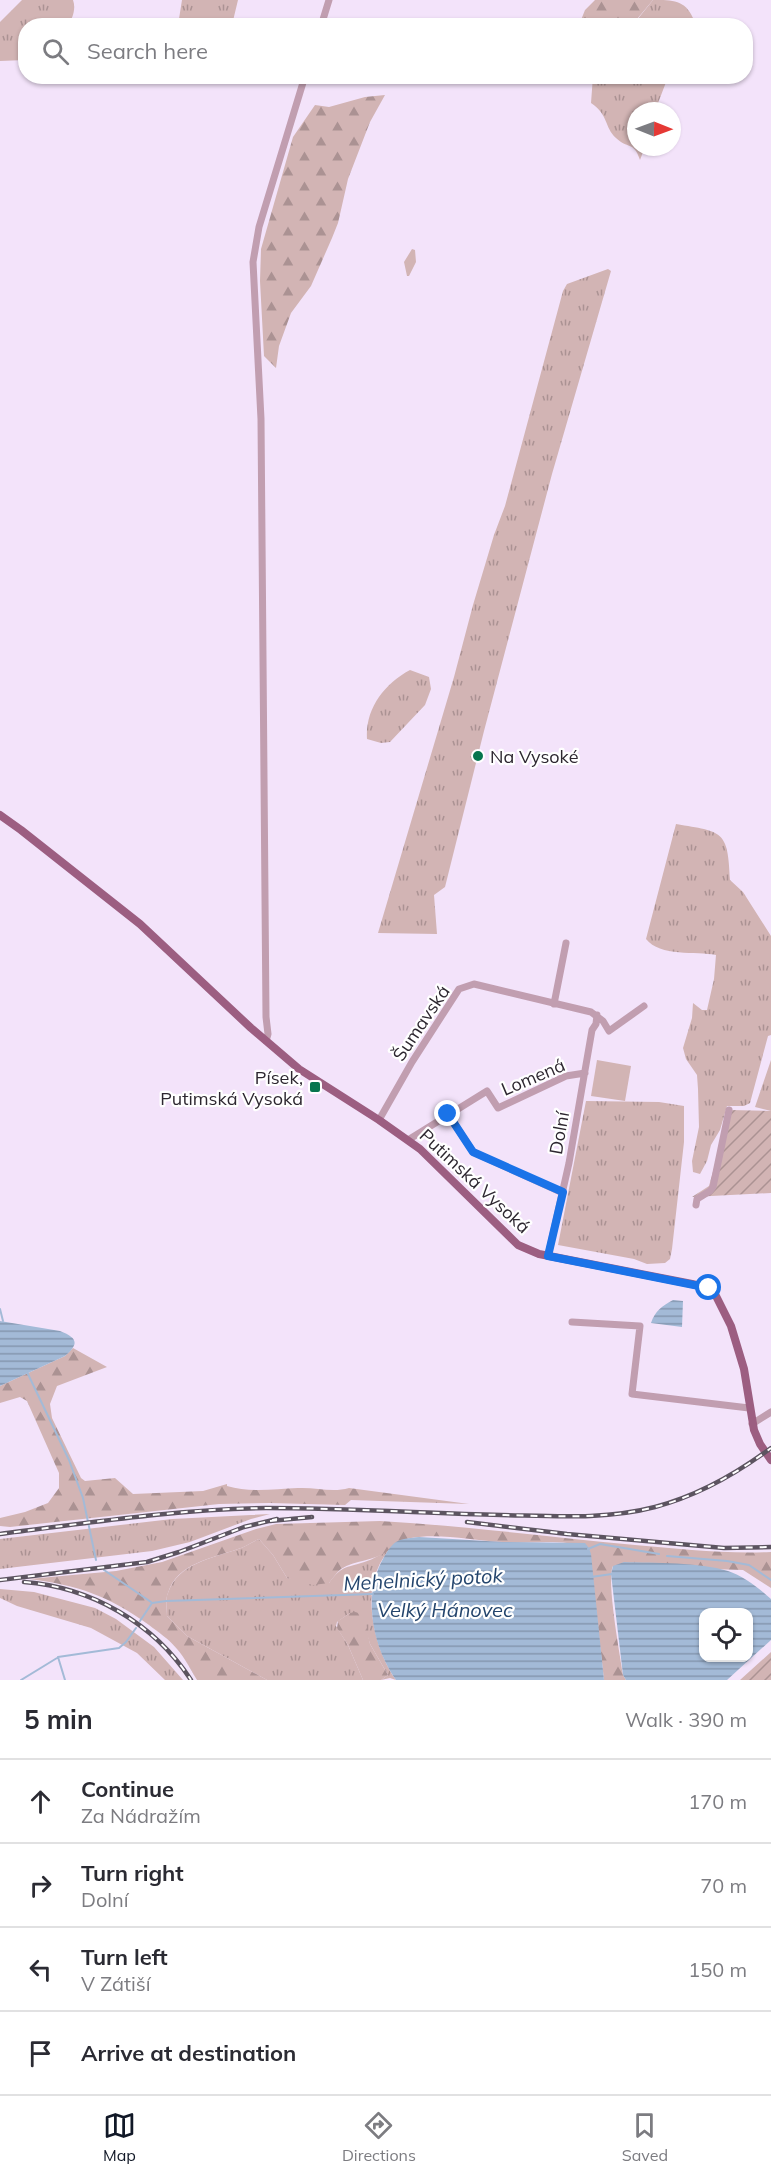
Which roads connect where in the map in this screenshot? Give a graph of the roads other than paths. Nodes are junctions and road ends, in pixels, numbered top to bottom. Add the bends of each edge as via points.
1 (329, 0) edge
2 (323, 18) edge
3 (303, 84) edge
4 (0, 815) edge
5 (566, 943) dead end
6 (554, 1004) junction
7 (644, 1006) dead end
8 (597, 1015) junction
9 (266, 1017) junction
10 (251, 1028) junction
11 (266, 1041) junction
12 (585, 1073) junction
13 (729, 1110) dead end
14 (448, 1114) junction
15 (379, 1120) junction
16 (408, 1140) junction
17 (563, 1192) junction
18 (696, 1205) dead end
19 (548, 1256) junction
20 (572, 1322) dead end
21 (749, 1408) junction
22 (771, 1412) edge
23 (752, 1424) junction
24 (771, 1460) edge

1 - 2 street
3 - 9 street via 259,227 253,262 261,419
4 - 10 main road, Putimská Vysoká via 140,924
5 - 6 street
6 - 8 street, Šumavská
6 - 15 street, Šumavská via 474,984 459,989
7 - 8 street via 609,1031
8 - 12 street, Dolní
9 - 10 street
9 - 11 street
10 - 11 main road, Putimská Vysoká
11 - 15 main road, Putimská Vysoká via 319,1082
12 - 14 street, Lomená via 566,1076 498,1108 487,1091
12 - 17 street, Dolní
13 - 18 street via 713,1186 697,1199
14 - 16 street, Lomená
14 - 17 street via 473,1152
15 - 16 main road, Putimská Vysoká
16 - 19 main road, Putimská Vysoká via 509,1238 526,1250
17 - 19 street, Dolní
19 - 21 main road, Putimská Vysoká via 709,1288 731,1326 744,1369
20 - 21 street via 640,1326 632,1394
21 - 23 main road, Putimská Vysoká
22 - 23 street
23 - 24 main road, Putimská Vysoká

